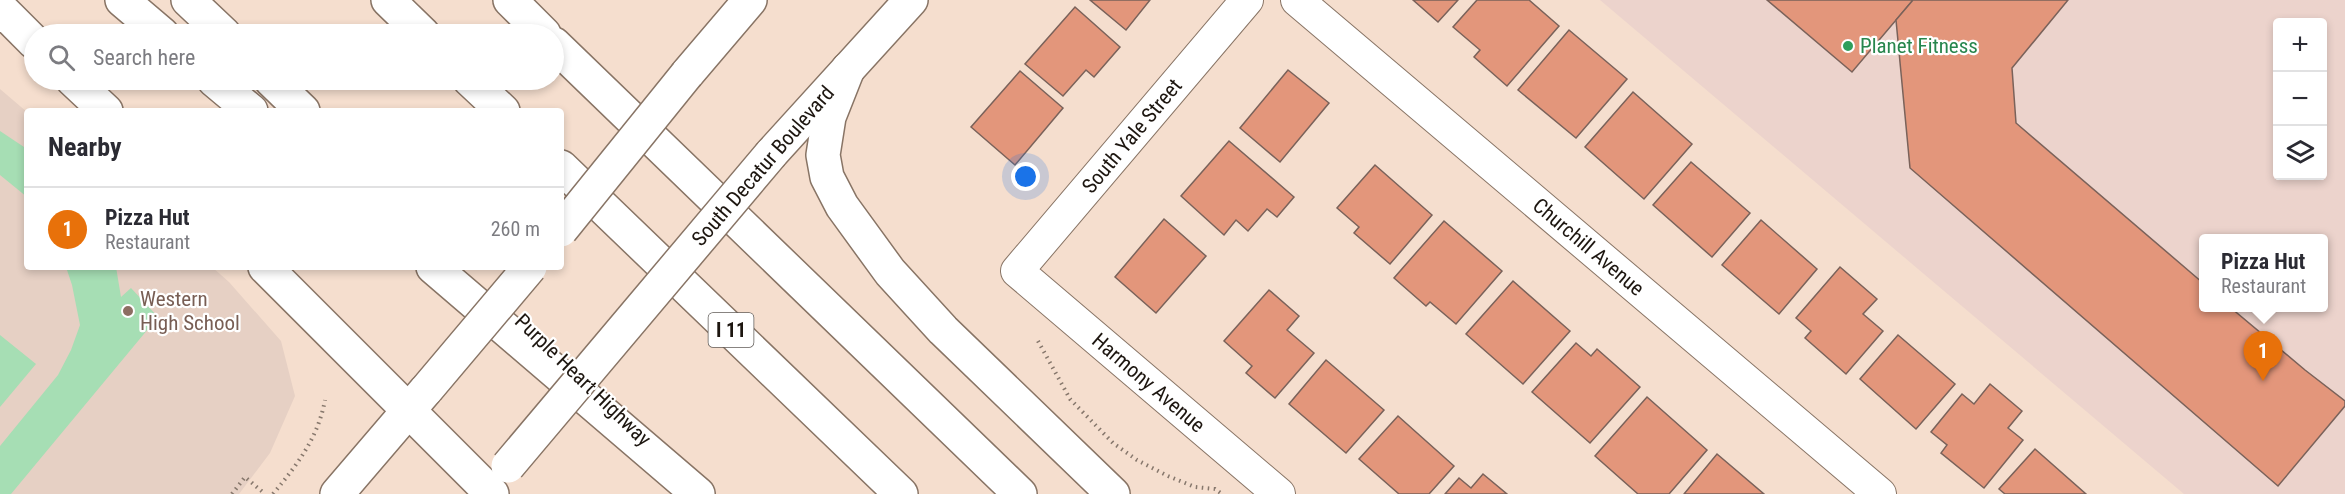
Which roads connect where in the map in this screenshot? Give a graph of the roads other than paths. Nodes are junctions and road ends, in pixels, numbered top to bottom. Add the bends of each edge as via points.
1 (122, 0) edge
2 (188, 0) edge
3 (388, 0) edge
4 (510, 0) edge
5 (750, 0) edge
6 (911, 0) edge
7 (1247, 0) edge
8 (1297, 0) edge
9 (0, 8) edge
10 (150, 24) edge
11 (213, 24) edge
12 (413, 24) edge
13 (534, 24) edge
14 (24, 32) edge
15 (564, 54) edge
16 (848, 69) junction
17 (84, 90) edge
18 (226, 90) edge
19 (281, 90) edge
20 (481, 90) edge
21 (103, 108) edge
22 (247, 108) edge
23 (300, 108) edge
24 (500, 108) edge
25 (564, 170) edge
26 (564, 226) edge
27 (268, 270) edge
28 (437, 270) edge
29 (468, 270) edge
30 (527, 270) edge
31 (1017, 271) joint
32 (418, 400) junction
33 (493, 486) edge
34 (337, 494) edge
35 (699, 494) edge
36 (901, 494) edge
37 (1020, 494) edge
38 (1113, 494) edge
39 (1279, 494) edge
40 (1880, 494) edge

1 - 10 main road
2 - 11 main road
3 - 12 main road
4 - 13 main road
5 - 26 main road, bridge
6 - 16 main road, South Decatur Boulevard
7 - 31 street, South Yale Street
8 - 40 street, Churchill Avenue
9 - 14 main road
15 - 37 main road
16 - 33 main road, South Decatur Boulevard, bridge via 771,154
16 - 38 main road via 829,117 823,155 827,177 842,206 874,252 936,323
17 - 21 main road
18 - 22 main road
19 - 23 main road
20 - 24 main road
25 - 36 main road, I 11
27 - 32 main road
28 - 35 main road
29 - 35 main road, Purple Heart Highway
30 - 32 main road, bridge
31 - 39 street, Harmony Avenue
32 - 33 main road
32 - 34 main road

